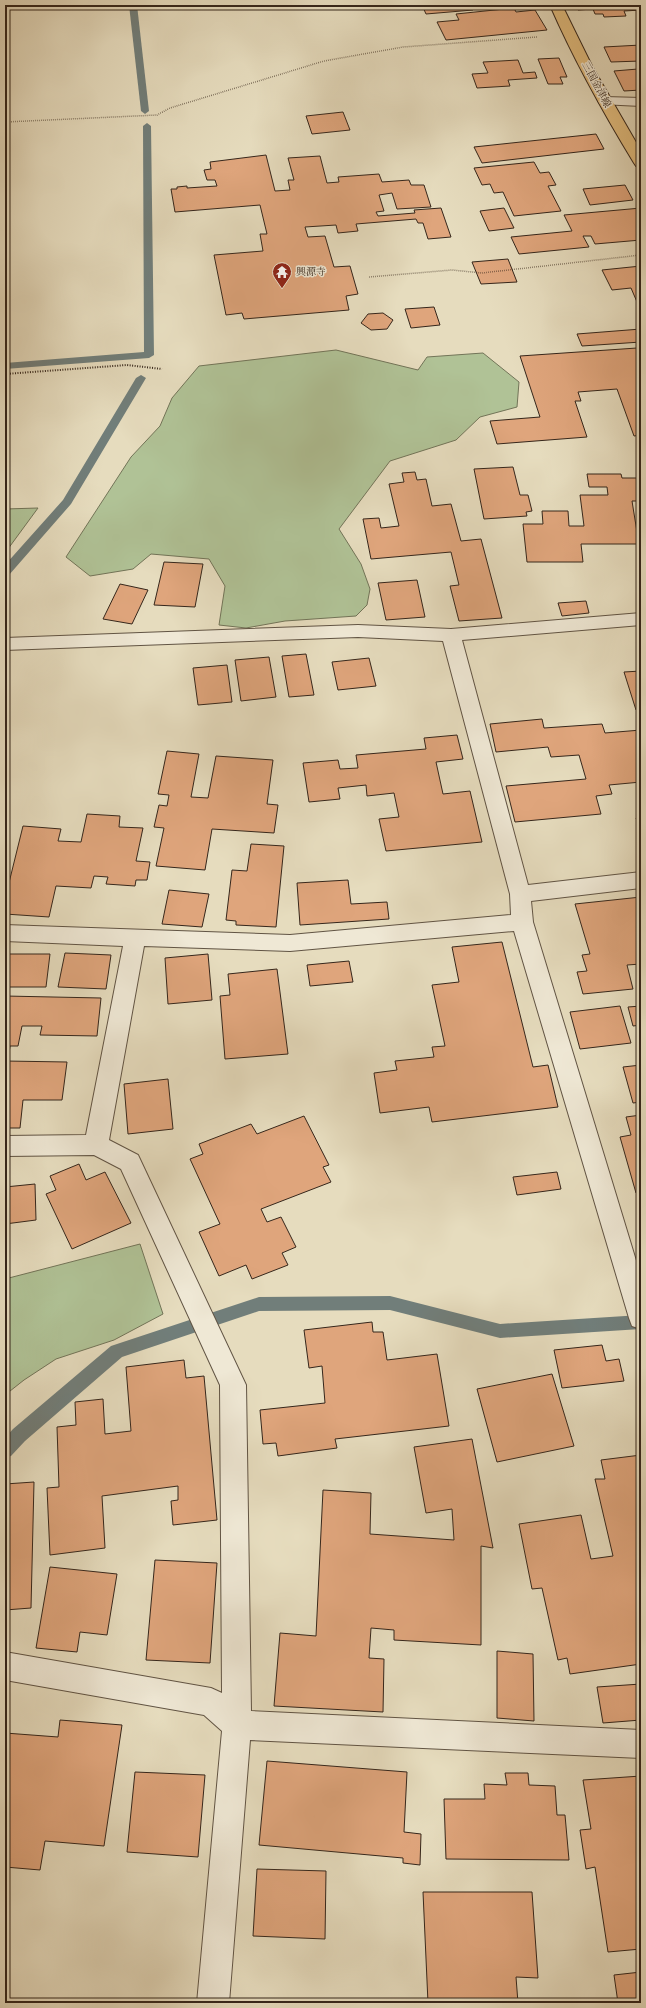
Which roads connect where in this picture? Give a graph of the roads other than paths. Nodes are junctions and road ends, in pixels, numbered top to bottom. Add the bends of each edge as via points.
1 (556, 5) edge
2 (605, 101) junction
3 (641, 102) edge
4 (641, 163) edge
5 (641, 619) edge
6 (451, 635) junction
7 (5, 644) edge
8 (641, 880) edge
9 (520, 894) junction
10 (522, 922) junction
11 (5, 933) edge
12 (135, 939) junction
13 (96, 1145) junction
14 (5, 1146) edge
15 (641, 1318) edge
16 (5, 1666) edge
17 (237, 1725) junction
18 (641, 1744) edge
19 (213, 2003) edge

1 - 2 main road, 三国金津線
2 - 3 street
2 - 4 main road, 三国金津線
5 - 6 street
6 - 7 street via 358,631
6 - 9 street
8 - 9 street
9 - 10 street
10 - 12 street via 290,944
10 - 15 street
11 - 12 street
12 - 13 street
13 - 14 street
13 - 17 street via 130,1162 234,1385
16 - 17 street via 211,1702
17 - 18 street
17 - 19 street

